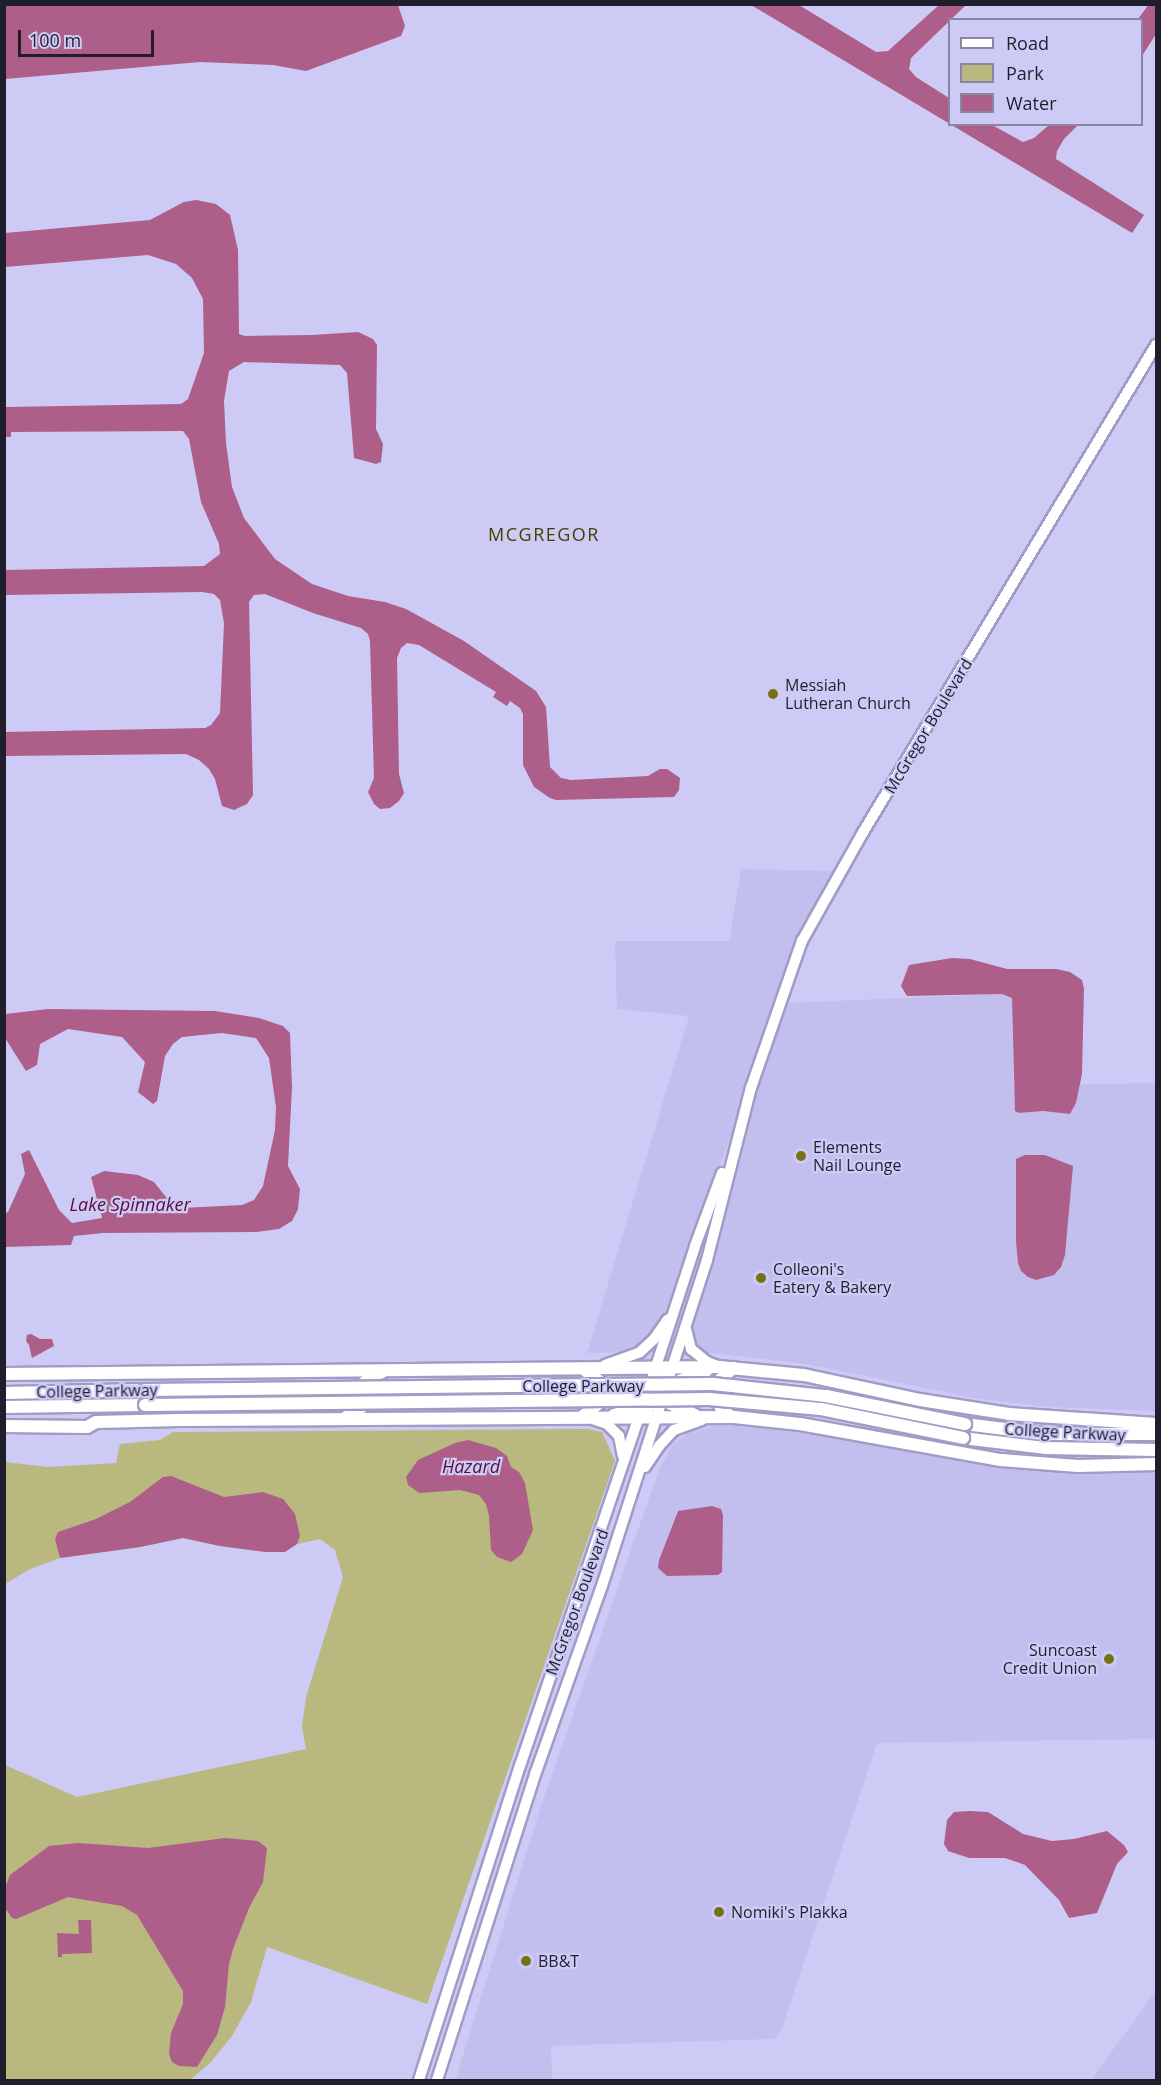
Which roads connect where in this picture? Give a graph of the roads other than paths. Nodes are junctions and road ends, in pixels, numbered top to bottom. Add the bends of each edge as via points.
1 (1156, 345) edge
2 (741, 1125) junction
3 (677, 1304) junction
4 (686, 1326) junction
5 (719, 1366) junction
6 (610, 1367) junction
7 (657, 1367) junction
8 (673, 1367) junction
9 (733, 1368) junction
10 (584, 1369) junction
11 (344, 1371) junction
12 (385, 1371) junction
13 (4, 1374) edge
14 (363, 1384) junction
15 (656, 1392) junction
16 (4, 1393) edge
17 (363, 1406) junction
18 (4, 1407) edge
19 (584, 1416) junction
20 (604, 1417) junction
21 (704, 1417) junction
22 (725, 1417) junction
23 (344, 1418) junction
24 (384, 1418) junction
25 (638, 1419) junction
26 (656, 1419) junction
27 (1156, 1424) edge
28 (4, 1426) edge
29 (1156, 1434) edge
30 (1156, 1450) edge
31 (624, 1464) junction
32 (1156, 1464) edge
33 (636, 1482) junction
34 (419, 2080) edge
35 (437, 2080) edge

1 - 2 main road, McGregor Boulevard via 816,916 788,976
2 - 3 main road, McGregor Boulevard
2 - 4 main road, McGregor Boulevard
3 - 7 main road, McGregor Boulevard
3 - 10 main road via 658,1334 640,1352 621,1361
4 - 5 main road via 692,1349 706,1362
4 - 8 main road, McGregor Boulevard
5 - 8 main road
5 - 9 main road
5 - 15 main road
6 - 7 main road
6 - 10 main road
6 - 15 main road via 635,1375
7 - 8 main road
7 - 15 main road
8 - 15 main road
9 - 22 main road via 720,1380 716,1396
9 - 27 main road via 804,1375 1009,1414
10 - 12 main road
10 - 19 main road via 600,1382 602,1392 600,1402
11 - 12 main road
11 - 13 main road
11 - 14 main road
12 - 14 main road
14 - 17 main road
15 - 20 main road via 625,1412
15 - 21 main road via 679,1408
15 - 25 main road
15 - 26 main road
16 - 29 main road, College Parkway, bridge via 713,1384 826,1396 965,1424 1044,1434
17 - 23 main road
17 - 24 main road
18 - 30 main road, College Parkway, bridge via 709,1399 821,1409 963,1438 1046,1448
19 - 20 main road
19 - 24 main road
19 - 31 main road via 613,1428 622,1441
20 - 25 main road
21 - 22 main road
21 - 26 main road
22 - 32 main road via 800,1424 1001,1460 1078,1466
22 - 33 main road via 690,1422 674,1430
23 - 24 main road
23 - 28 main road
25 - 26 main road
25 - 31 main road, McGregor Boulevard
26 - 33 main road, McGregor Boulevard
31 - 34 main road, McGregor Boulevard via 520,1766
33 - 35 main road, McGregor Boulevard via 533,1780

